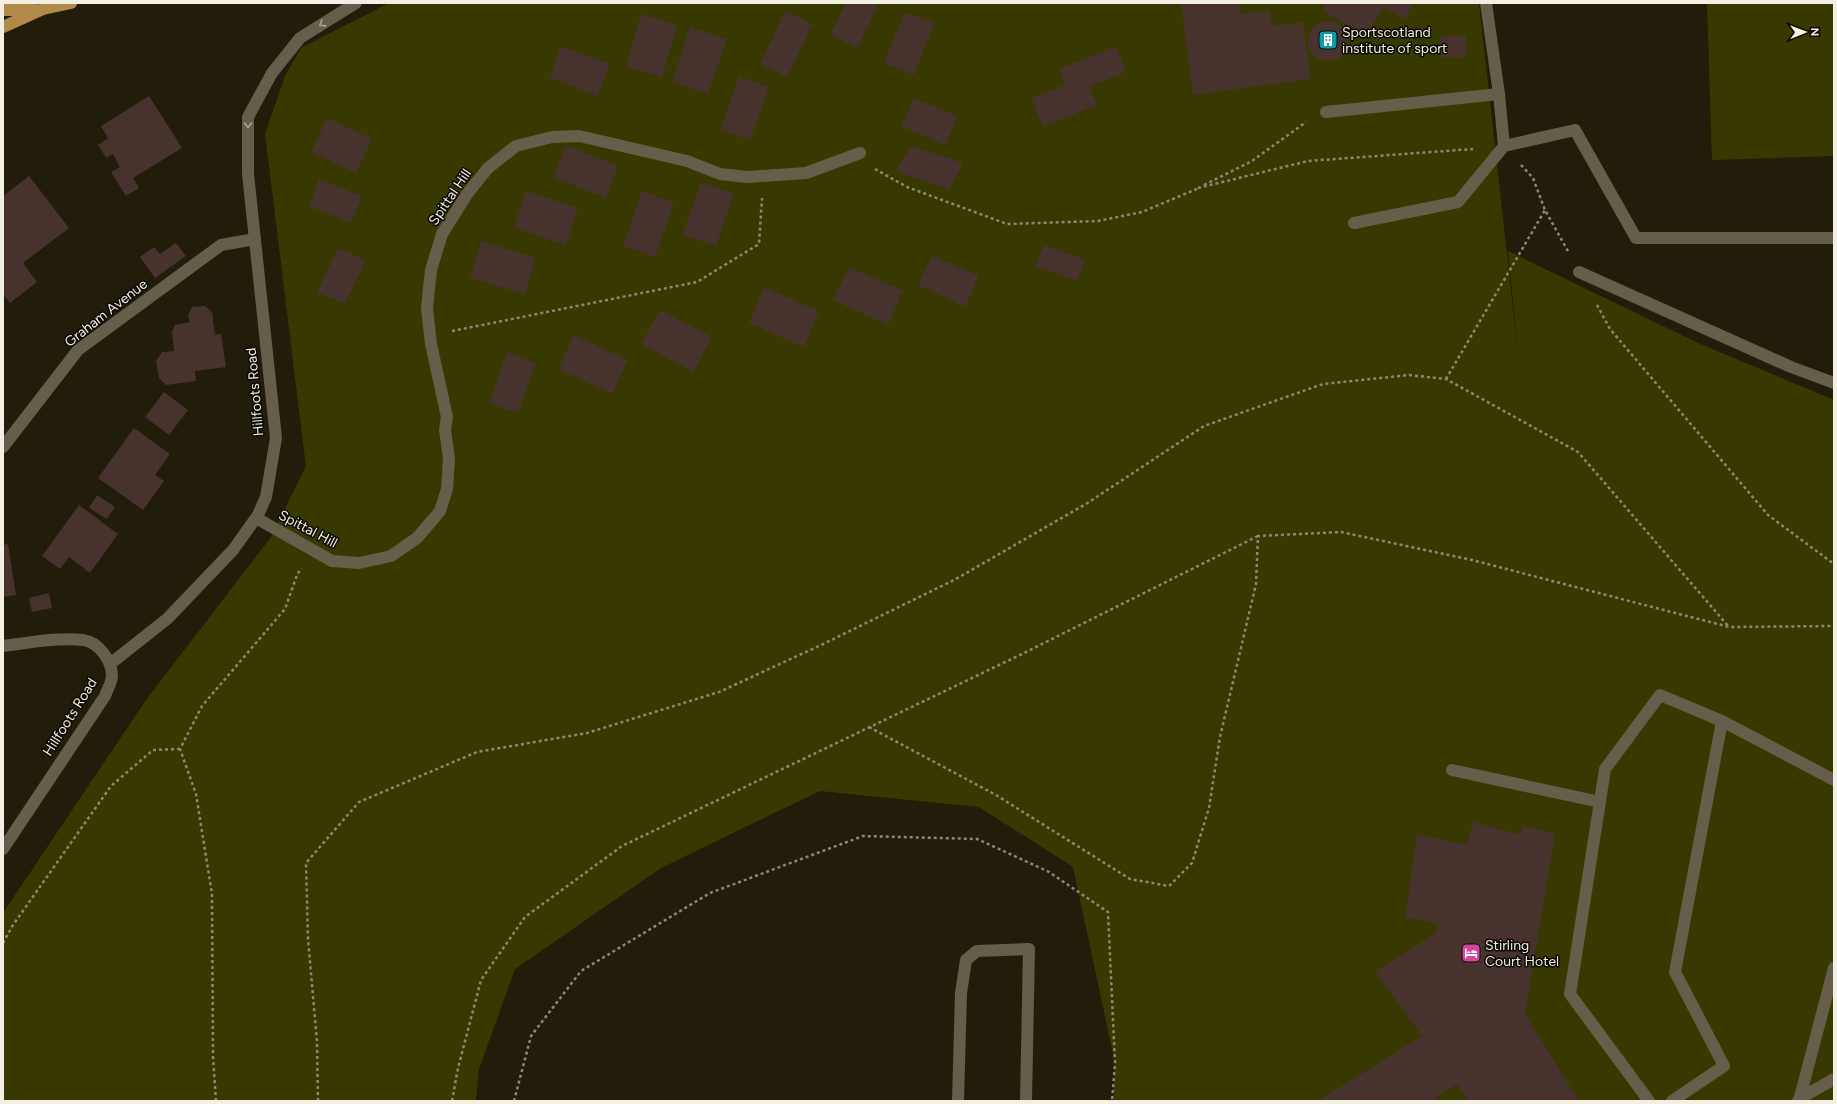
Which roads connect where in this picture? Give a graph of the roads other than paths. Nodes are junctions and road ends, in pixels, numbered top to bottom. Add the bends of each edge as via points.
1 (71, 3) edge
2 (356, 3) edge
3 (1486, 3) edge
4 (3, 10) edge
5 (43, 10) junction
6 (3, 27) edge
7 (1499, 94) junction
8 (1326, 112) road end
9 (1504, 146) junction
10 (860, 152) road end
11 (1354, 223) dead end
12 (1834, 238) edge
13 (255, 239) junction
14 (1579, 272) road end
15 (1834, 383) edge
16 (3, 447) edge
17 (256, 518) junction
18 (3, 646) edge
19 (110, 664) junction
20 (1722, 721) junction
21 (1452, 770) dead end
22 (1834, 780) edge
23 (1600, 802) junction
24 (3, 849) edge
25 (1834, 968) edge
26 (1834, 1079) edge
27 (1799, 1100) edge
28 (958, 1101) edge
29 (1026, 1101) edge
30 (1649, 1101) edge
31 (1672, 1101) edge

1 - 5 main road
2 -> 13 street, Hillfoots Road via 300,38 272,73 248,117 248,174
3 - 7 street
4 - 5 main road
5 - 6 main road
7 - 8 street
7 - 9 street
9 - 11 street via 1458,202
9 - 12 street via 1575,130 1636,238
10 - 17 street, Spittal Hill via 806,173 746,177 720,174 687,161 579,136 552,137 516,146 488,168 467,194 442,234 431,270 427,308 447,417 445,430 449,458 446,489 440,511 417,538 390,556 359,563 332,561
13 - 16 street, Graham Avenue via 221,245 78,350
13 - 17 street, Hillfoots Road via 276,438 266,497
14 - 15 street via 1791,367
17 - 19 street, Hillfoots Road via 233,550 167,619
18 - 19 street via 56,640 84,640 102,650
19 - 24 street, Hillfoots Road via 112,677 105,696
20 - 22 street
20 - 23 street via 1660,695 1605,769
20 - 31 street via 1675,972 1724,1066
21 - 23 street
23 - 30 street via 1570,994
25 - 27 street
26 - 27 street
28 - 29 street via 961,993 966,960 977,951 1029,949

